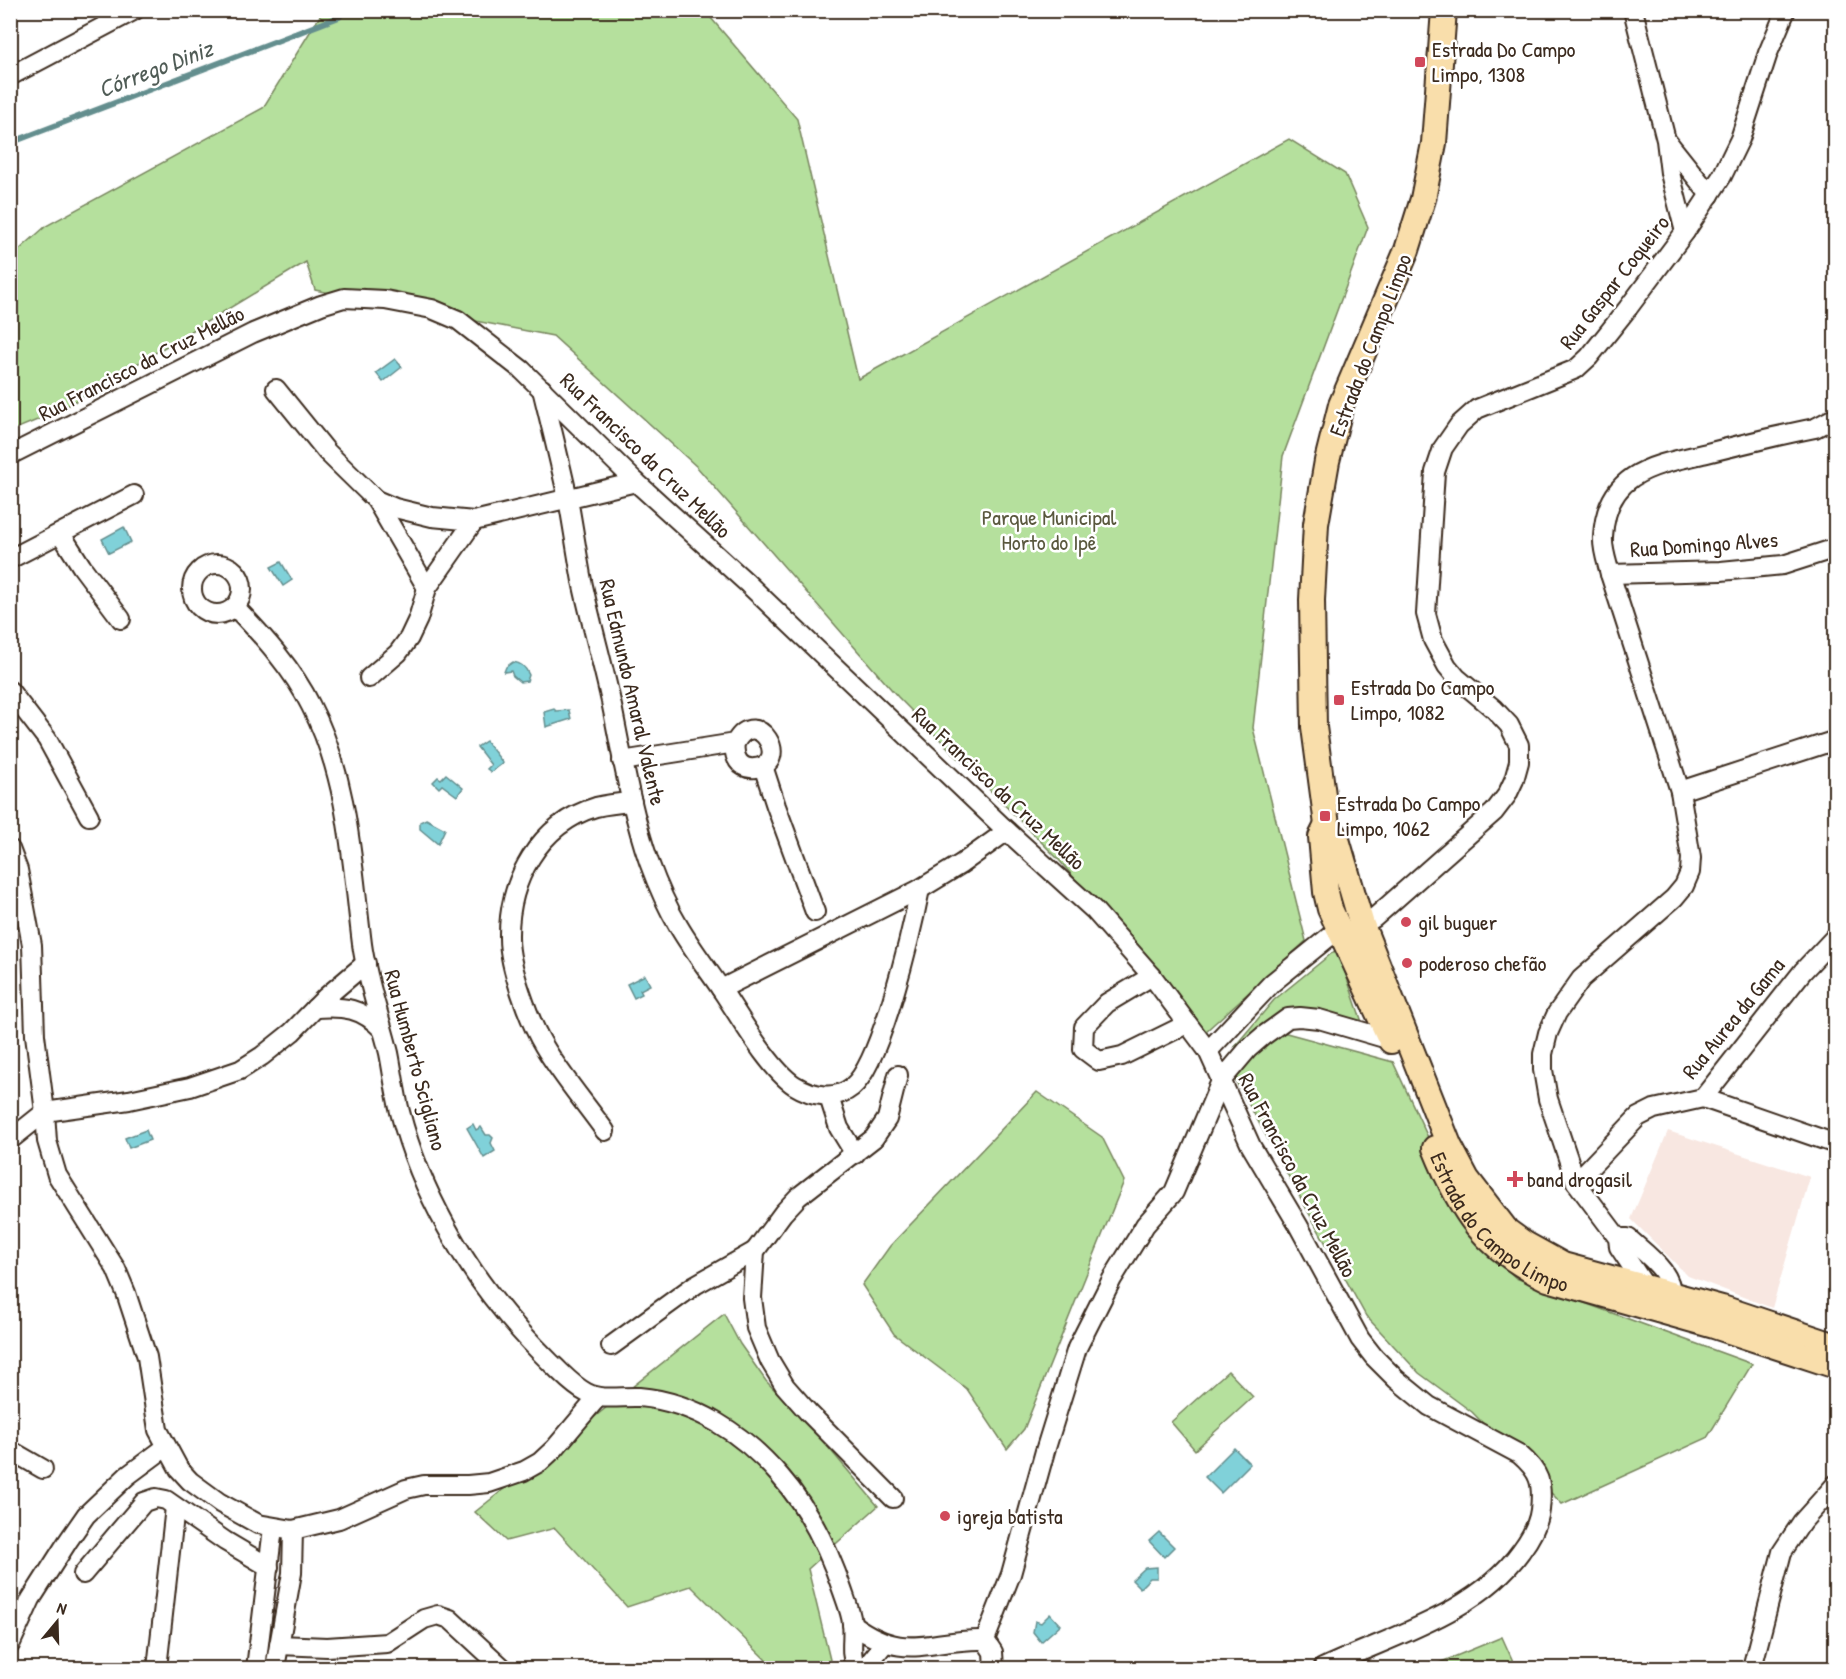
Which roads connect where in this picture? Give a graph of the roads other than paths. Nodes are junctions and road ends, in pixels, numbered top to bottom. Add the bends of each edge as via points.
1 (135, 10) edge
2 (1444, 10) edge
3 (1633, 10) edge
4 (1786, 10) edge
5 (10, 76) edge
6 (1666, 140) junction
7 (1710, 195) junction
8 (1685, 232) junction
9 (276, 389) dead end
10 (542, 389) junction
11 (1836, 417) edge
12 (10, 455) edge
13 (636, 482) junction
14 (134, 495) dead end
15 (567, 497) junction
16 (376, 500) junction
17 (474, 521) junction
18 (61, 534) junction
19 (1836, 548) edge
20 (10, 559) edge
21 (1610, 574) junction
22 (428, 588) junction
23 (235, 607) dead end
24 (121, 619) dead end
25 (369, 678) dead end
26 (10, 691) edge
27 (1836, 740) edge
28 (735, 743) junction
29 (622, 761) junction
30 (763, 766) junction
31 (1680, 791) junction
32 (632, 802) junction
33 (89, 816) dead end
34 (1007, 831) junction
35 (10, 849) edge
36 (920, 889) junction
37 (815, 912) dead end
38 (1351, 926) junction
39 (1836, 936) edge
40 (366, 963) junction
41 (1152, 976) junction
42 (721, 989) junction
43 (315, 1008) junction
44 (1187, 1024) junction
45 (382, 1029) junction
46 (1391, 1040) junction
47 (1208, 1051) junction
48 (898, 1075) dead end
49 (1221, 1082) junction
50 (829, 1097) junction
51 (1703, 1098) junction
52 (45, 1112) junction
53 (605, 1131) dead end
54 (1832, 1139) edge
55 (10, 1140) edge
56 (855, 1154) junction
57 (1576, 1182) junction
58 (1618, 1238) junction
59 (755, 1251) junction
60 (1643, 1296) junction
61 (1670, 1304) junction
62 (611, 1346) dead end
63 (1836, 1346) edge
64 (1836, 1366) edge
65 (598, 1397) junction
66 (166, 1447) junction
67 (10, 1450) edge
68 (43, 1470) dead end
69 (1836, 1484) edge
70 (893, 1498) dead end
71 (175, 1507) junction
72 (273, 1528) junction
73 (293, 1530) junction
74 (269, 1567) junction
75 (83, 1574) dead end
76 (852, 1624) junction
77 (985, 1640) junction
78 (885, 1643) junction
79 (10, 1645) edge
80 (279, 1645) junction
81 (157, 1668) edge
82 (256, 1668) edge
83 (275, 1668) edge
84 (503, 1668) edge
85 (856, 1668) edge
86 (865, 1668) edge
87 (994, 1668) edge
88 (1323, 1668) edge
89 (1752, 1668) edge

1 - 5 street
2 - 38 main road, Estrada do Campo Limpo via 1434,143 1424,199 1407,250 1341,405 1316,524 1312,600 1314,727 1328,825 1321,837 1330,909
3 - 6 street
4 - 7 street, Rua Gaspar Coqueiro via 1740,139
6 - 7 street
6 - 8 street
7 - 8 street, Rua Gaspar Coqueiro
8 - 38 street, Rua Gaspar Coqueiro via 1576,369 1477,409 1459,425 1443,448 1435,472 1426,614 1433,640 1447,666 1509,725 1519,745 1519,762 1507,795 1494,812 1374,918
9 - 16 street via 327,452
10 - 12 street, Rua Francisco da Cruz Mellão via 458,320 406,302 344,298 253,333
10 - 13 street, Rua Francisco da Cruz Mellão
10 - 15 street, Rua Edmundo Amaral Valente
11 - 21 street via 1815,428 1658,464 1633,475 1619,490 1605,525 1603,539
13 - 15 street
13 - 34 street, Rua Francisco da Cruz Mellão
14 - 18 street
15 - 17 street
15 - 29 street, Rua Edmundo Amaral Valente
16 - 17 street via 432,518
16 - 22 street
17 - 22 street
18 - 20 street
18 - 24 street
19 - 21 street, Rua Domingo Alves via 1783,565
21 - 31 street
22 - 25 street via 409,638
23 - 40 street, Rua Humberto Scigliano via 307,699 334,762 353,859
26 - 33 street via 47,739
27 - 31 street
28 - 29 street
28 - 30 street via 733,751 741,765
28 - 30 street via 745,731 761,732 768,737 772,752
29 - 32 street, Rua Edmundo Amaral Valente
30 - 37 street
31 - 57 street via 1691,858 1684,886 1581,979 1548,1033 1542,1070
32 - 42 street, Rua Edmundo Amaral Valente via 662,893 678,926
32 - 53 street via 595,808 551,832 522,870 510,916 514,964 533,1022 544,1045
34 - 36 street
34 - 41 street, Rua Francisco da Cruz Mellão via 1094,910
35 - 52 street via 32,945 35,1035
36 - 42 street
36 - 50 street via 876,1050 854,1086
38 - 46 main road, Estrada do Campo Limpo
38 - 47 street, Rua Gaspar Coqueiro via 1272,983
38 - 60 main road, Estrada do Campo Limpo via 1375,959 1449,1145 1487,1208 1525,1244 1563,1265
39 - 51 street, Rua Aurea da Gama via 1803,971
40 - 43 street
40 - 45 street, Rua Humberto Scigliano
41 - 44 street, Rua Francisco da Cruz Mellão
41 - 44 street via 1107,1003 1083,1027 1083,1049 1099,1061 1122,1056
42 - 50 street, Rua Edmundo Amaral Valente via 784,1076 795,1085
43 - 45 street via 360,1012
43 - 52 street via 292,1032 240,1070 129,1100
44 - 47 street, Rua Francisco da Cruz Mellão
45 - 65 street, Rua Humberto Scigliano via 408,1135 437,1211 465,1260 540,1352 571,1382
46 - 49 street via 1319,1019 1288,1018 1248,1049
46 - 60 main road, Estrada do Campo Limpo via 1447,1178 1481,1233 1527,1269 1548,1279
47 - 49 street, Rua Francisco da Cruz Mellão
48 - 56 street via 886,1119 874,1138
49 - 77 street via 1174,1192 1145,1225 1077,1348 1011,1574
49 - 88 street, Rua Francisco da Cruz Mellão via 1271,1184 1374,1357 1429,1406 1520,1454 1538,1475 1541,1486 1535,1528 1512,1564 1490,1586 1439,1616
50 - 56 street via 839,1128
51 - 54 street
51 - 57 street, Rua Aurea da Gama via 1654,1109 1638,1117
52 - 55 street
52 - 66 street via 47,1141 57,1175 116,1269 132,1308 147,1357 158,1430
56 - 59 street via 798,1197
57 - 58 street
58 - 60 street
58 - 61 street via 1628,1238 1659,1266 1670,1282
59 - 62 street via 686,1292
59 - 70 street via 752,1298 756,1329 770,1361 808,1413
60 - 61 main road, Estrada do Campo Limpo
61 - 63 main road, Estrada do Campo Limpo via 1722,1308
61 - 64 main road, Estrada do Campo Limpo
65 - 73 street via 555,1448 524,1470 489,1483 406,1489 339,1519
65 - 76 street, Rua Humberto Scigliano via 641,1397 693,1410 755,1451 805,1509 830,1557
66 - 72 street via 179,1469 205,1493 258,1524
66 - 79 street via 127,1476 86,1515 31,1599
67 - 68 street
69 - 89 street via 1782,1552
71 - 74 street
71 - 75 street via 161,1498 144,1502
71 - 81 street
72 - 73 street
72 - 74 street
73 - 80 street via 292,1573
74 - 82 street
76 - 78 street
76 - 85 street, Rua Humberto Scigliano via 851,1650
77 - 78 street via 918,1647
77 - 87 street via 993,1652
78 - 86 street
80 - 83 street
80 - 84 street via 387,1643 423,1619 438,1615 450,1619

